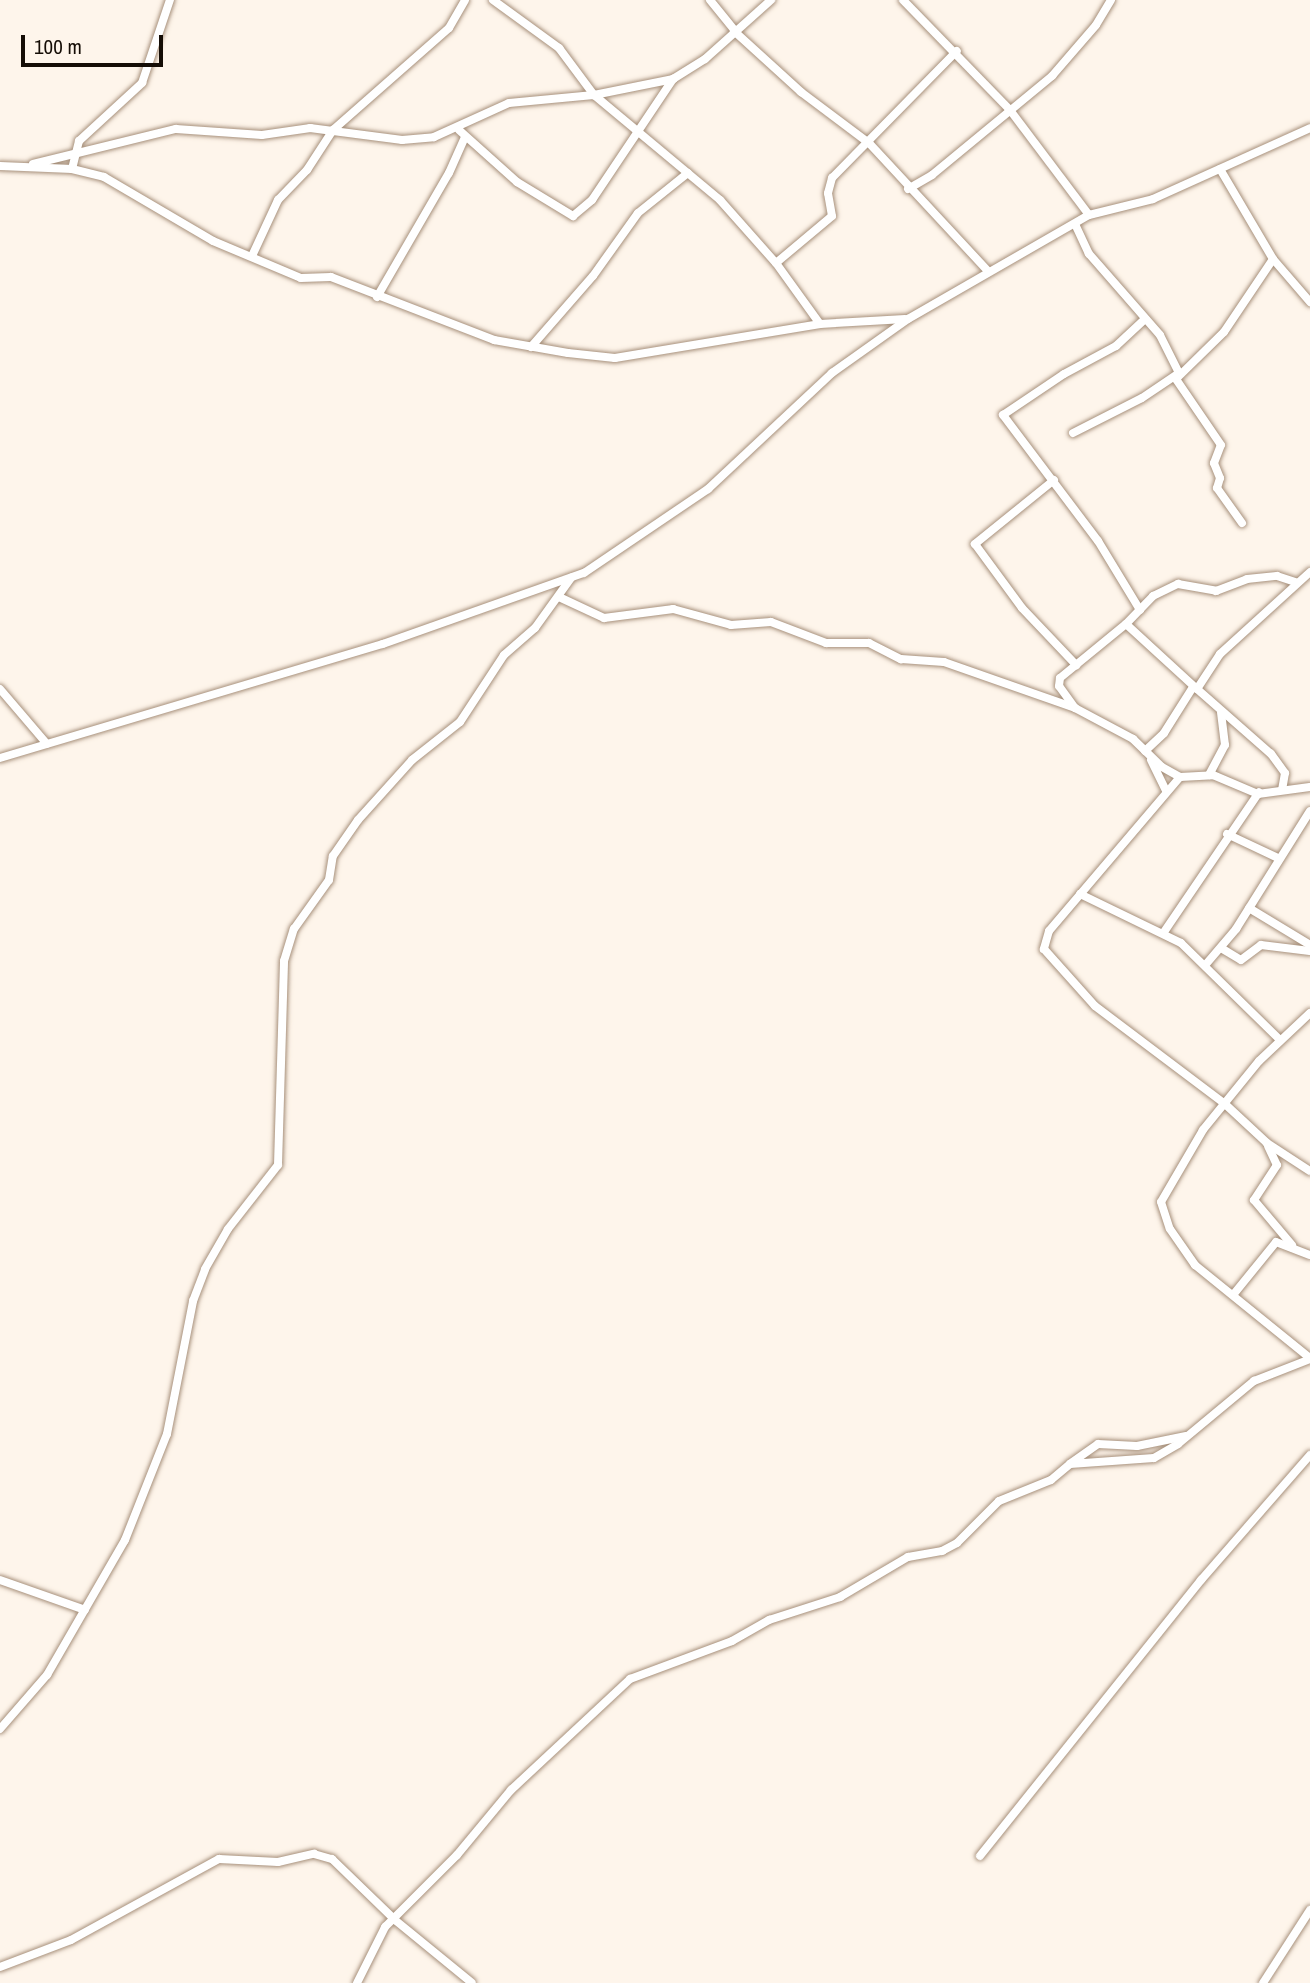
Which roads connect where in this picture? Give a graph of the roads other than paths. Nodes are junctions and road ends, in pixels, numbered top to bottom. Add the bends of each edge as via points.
1 (170, 0) edge
2 (465, 0) edge
3 (493, 0) edge
4 (710, 0) edge
5 (771, 0) edge
6 (903, 0) edge
7 (1111, 0) edge
8 (735, 31) junction
9 (957, 51) junction
10 (673, 79) junction
11 (594, 95) junction
12 (1010, 110) junction
13 (1310, 128) edge
14 (333, 130) junction
15 (640, 131) junction
16 (462, 133) junction
17 (869, 143) junction
18 (78, 153) junction
19 (0, 166) edge
20 (24, 167) junction
21 (72, 169) junction
22 (1220, 169) junction
23 (688, 173) junction
24 (908, 189) junction
25 (1089, 215) junction
26 (1075, 224) junction
27 (252, 256) junction
28 (1273, 259) junction
29 (776, 263) junction
30 (989, 272) junction
31 (377, 297) junction
32 (1310, 302) edge
33 (908, 319) junction
34 (1145, 319) junction
35 (820, 324) junction
36 (531, 347) junction
37 (1182, 371) junction
38 (1073, 433) dead end
39 (1054, 480) junction
40 (1242, 523) dead end
41 (1310, 572) edge
42 (571, 578) junction
43 (1296, 582) junction
44 (559, 597) junction
45 (1140, 610) junction
46 (1126, 624) junction
47 (1076, 665) junction
48 (0, 688) edge
49 (1195, 688) junction
50 (1075, 708) junction
51 (1221, 712) junction
52 (47, 744) junction
53 (1147, 754) junction
54 (0, 758) edge
55 (1209, 775) junction
56 (1180, 777) junction
57 (1310, 787) edge
58 (1282, 790) junction
59 (1166, 791) junction
60 (1259, 792) junction
61 (1310, 811) edge
62 (1227, 834) junction
63 (1278, 858) junction
64 (1080, 894) junction
65 (1249, 908) junction
66 (1164, 932) junction
67 (1310, 945) edge
68 (1221, 948) junction
69 (1310, 951) edge
70 (1207, 963) junction
71 (1310, 1013) edge
72 (1280, 1040) junction
73 (1225, 1104) junction
74 (1267, 1143) junction
75 (1310, 1171) edge
76 (1292, 1245) junction
77 (1310, 1255) edge
78 (1233, 1296) junction
79 (1310, 1359) edge
80 (1186, 1436) junction
81 (1310, 1455) edge
82 (1070, 1464) junction
83 (0, 1580) edge
84 (85, 1611) junction
85 (0, 1729) edge
86 (980, 1856) dead end
87 (1310, 1910) edge
88 (395, 1920) junction
89 (0, 1967) edge
90 (357, 1983) edge
91 (472, 1983) edge
92 (1263, 1983) edge

1 - 18 street via 142,83 79,141
2 - 14 street via 449,28
3 - 11 street via 568,56
4 - 8 street
5 - 8 street
6 - 9 street
7 - 12 street via 1071,57
8 - 10 street via 705,59
8 - 17 street via 801,92
9 - 12 street
9 - 17 street
10 - 11 street
10 - 15 street
11 - 15 street
11 - 16 street via 509,103
12 - 24 street via 932,175
12 - 25 street
13 - 22 street
14 - 16 street via 411,141
14 - 18 street via 310,128 262,135 176,129
14 - 27 street via 307,170 278,200
15 - 16 street via 592,200 570,216 517,182
15 - 23 street
16 - 31 street via 449,173
17 - 24 street
17 - 29 street via 832,178 832,216
18 - 20 street
18 - 21 street
19 - 20 street
20 - 21 street
21 - 27 street via 117,183 213,241
22 - 25 street via 1153,199
22 - 28 street
23 - 29 street via 720,200
23 - 36 street via 638,213 593,276
24 - 30 street via 948,224
25 - 26 street
26 - 30 street
26 - 34 street via 1089,254
27 - 31 street via 301,278 331,277
28 - 32 street
28 - 37 street via 1224,332
29 - 35 street
30 - 33 street
31 - 36 street via 494,340
33 - 35 street
33 - 42 street via 832,373 708,489
34 - 37 street
34 - 39 street via 1116,346 1003,414
35 - 36 street via 615,358
37 - 38 street via 1142,398
37 - 40 street via 1178,387 1221,445 1215,461 1220,478 1217,488
39 - 45 street
39 - 47 street via 975,544 1022,608
41 - 43 street
42 - 44 street
42 - 52 street via 383,644
43 - 45 street via 1277,576 1247,579 1216,591 1178,584 1149,598
43 - 49 street via 1220,654
44 - 50 street via 604,618 673,610 732,625 771,622 826,643 869,643 907,661 944,662
44 - 84 street via 535,628 504,655 460,722 412,760 358,820 333,856 328,880 294,929 284,961 278,1165 228,1229 205,1269 193,1301 167,1434 125,1540
45 - 46 street
46 - 47 street
46 - 49 street
47 - 50 street via 1059,681
48 - 52 street
49 - 51 street
49 - 53 street
50 - 53 street via 1133,739
51 - 55 street via 1226,745
51 - 58 street via 1276,760 1285,773
52 - 54 street
53 - 56 street
53 - 59 street
55 - 56 street
55 - 60 street
56 - 59 street
57 - 58 street
58 - 60 street
59 - 64 street via 1141,828
60 - 62 street
61 - 63 street
62 - 63 street
62 - 66 street
63 - 65 street
64 - 66 street
64 - 73 street via 1049,931 1046,955 1094,1006
65 - 67 street
65 - 68 street
66 - 70 street
68 - 69 street via 1241,960 1261,945
68 - 70 street
70 - 72 street
71 - 72 street
72 - 73 street
73 - 74 street
73 - 78 street via 1195,1139 1189,1158 1161,1202 1185,1253
74 - 75 street
74 - 76 street via 1276,1165 1254,1200
76 - 77 street
76 - 78 street via 1272,1245
78 - 79 street
79 - 80 street via 1254,1381
80 - 82 street via 1143,1461
80 - 82 street via 1137,1446 1098,1444
81 - 86 street via 1254,1525 1209,1571
82 - 88 street via 1051,1480 999,1501 957,1543 908,1557 840,1597 769,1620 732,1641 630,1679 511,1790
83 - 84 street
84 - 85 street via 47,1675
87 - 92 street
88 - 89 street via 328,1857 314,1854 278,1862 223,1858 71,1940
88 - 90 street via 375,1940
88 - 91 street

